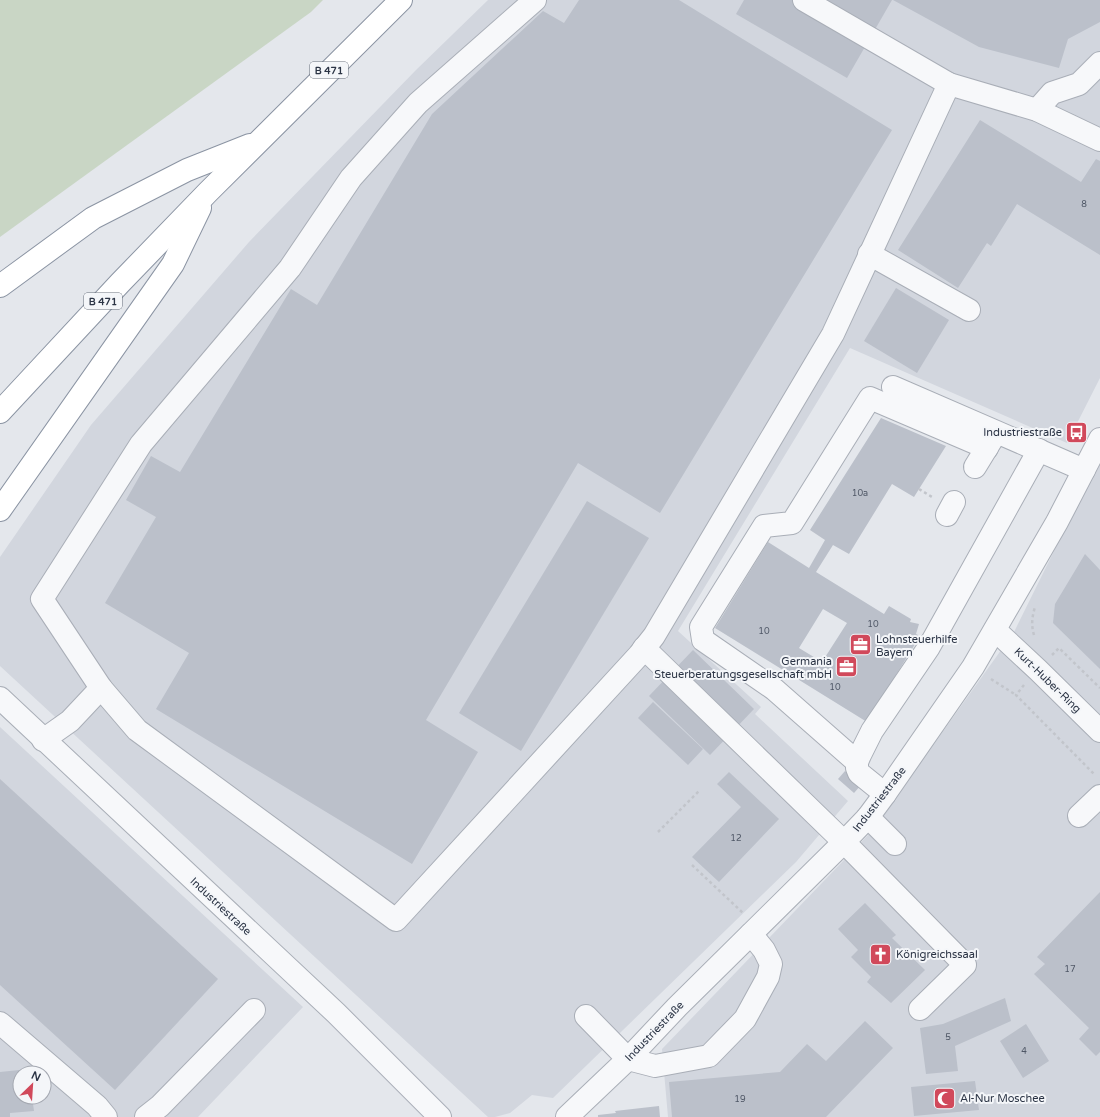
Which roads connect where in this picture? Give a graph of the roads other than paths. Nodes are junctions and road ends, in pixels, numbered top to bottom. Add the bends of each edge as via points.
1 (401, 0) edge
2 (535, 0) edge
3 (804, 0) edge
4 (1100, 63) edge
5 (949, 84) junction
6 (1037, 110) junction
7 (1100, 140) edge
8 (259, 141) junction
9 (208, 192) junction
10 (870, 254) junction
11 (0, 286) edge
12 (969, 310) dead end
13 (892, 387) dead end
14 (0, 412) edge
15 (1100, 439) edge
16 (992, 440) junction
17 (1039, 450) junction
18 (975, 467) dead end
19 (1084, 470) junction
20 (0, 510) edge
21 (995, 630) junction
22 (644, 648) junction
23 (101, 688) junction
24 (0, 698) edge
25 (1100, 731) edge
26 (43, 740) junction
27 (857, 762) junction
28 (885, 794) junction
29 (1100, 796) edge
30 (868, 816) junction
31 (1079, 816) dead end
32 (844, 842) junction
33 (895, 844) dead end
34 (754, 931) junction
35 (920, 1009) dead end
36 (254, 1010) dead end
37 (586, 1016) dead end
38 (0, 1023) edge
39 (628, 1059) junction
40 (106, 1117) edge
41 (146, 1117) edge
42 (440, 1117) edge
43 (567, 1117) edge

1 - 8 highway, B 471
2 - 23 street via 418,103 351,178 290,268 140,444 42,598
3 - 5 street
4 - 6 street via 1079,84 1052,94
5 - 6 street
5 - 10 street
6 - 7 street
8 - 9 highway, B 471
8 - 11 highway via 187,170 93,218
9 - 14 highway, B 471
9 - 20 highway via 173,264
10 - 12 street
10 - 22 street via 833,334 654,636
13 - 16 street
15 - 19 street, Industriestraße
16 - 17 street
16 - 18 street
16 - 27 street via 870,398 792,523 764,526 701,627 703,640 774,689
17 - 19 street
17 - 27 street via 929,647 872,731
19 - 21 street, Industriestraße
21 - 25 street, Kurt-Huber-Ring
21 - 28 street, Industriestraße
22 - 23 street via 396,920 137,730
22 - 32 street
23 - 26 street via 70,722
24 - 26 street, Industriestraße
26 - 42 street, Industriestraße via 336,1013
27 - 28 street via 859,773
28 - 30 street, Industriestraße
29 - 31 street
30 - 32 street, Industriestraße
30 - 33 street
32 - 34 street, Industriestraße
32 - 35 street via 965,965
34 - 39 street, Industriestraße
34 - 39 street via 771,964 768,977 746,1019 710,1056 655,1066
36 - 41 street via 160,1106
37 - 39 street
38 - 40 street via 97,1106
39 - 43 street, Industriestraße

